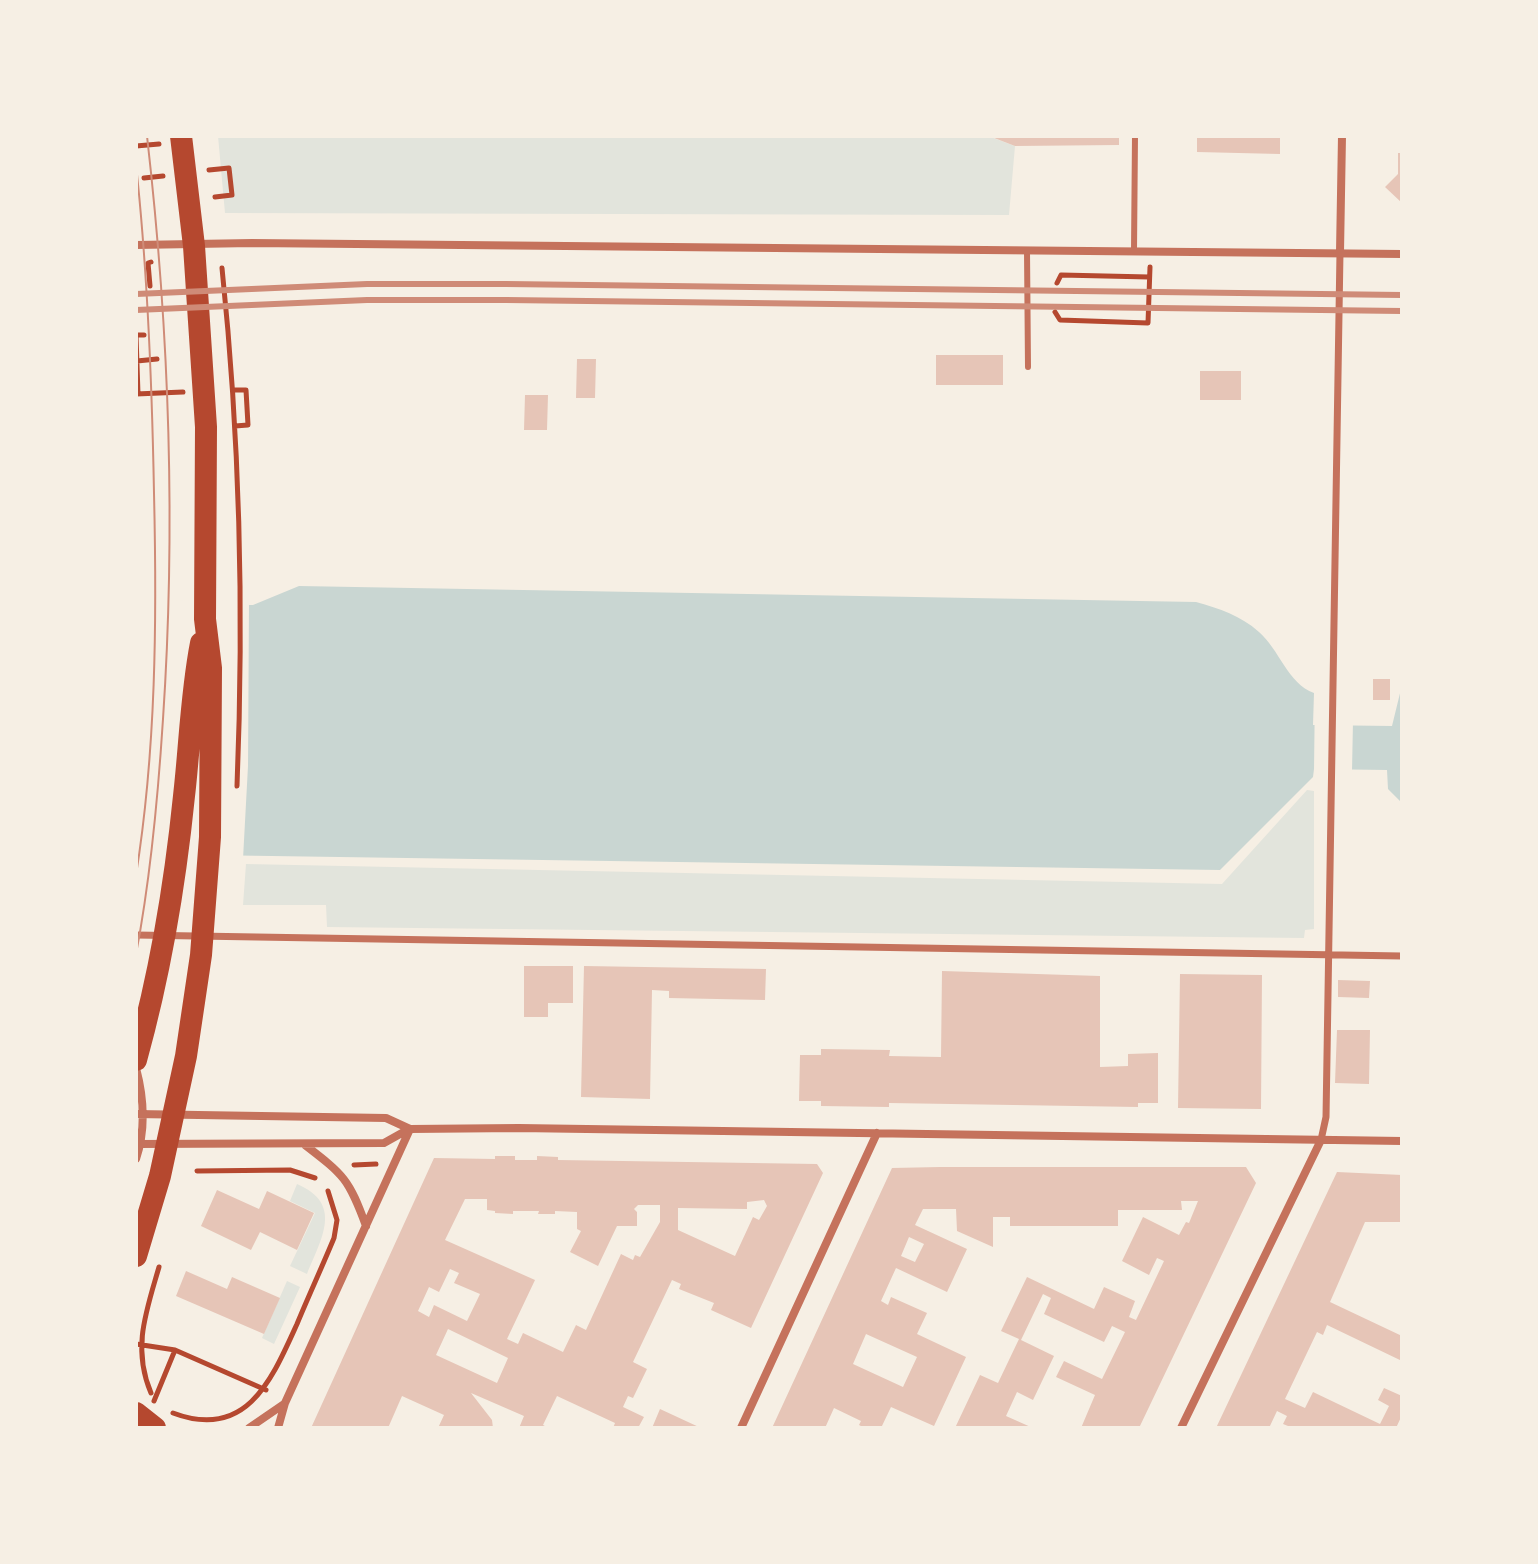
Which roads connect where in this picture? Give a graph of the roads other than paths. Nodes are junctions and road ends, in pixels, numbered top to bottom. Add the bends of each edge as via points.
1 (1135, 136) edge
2 (1342, 136) edge
3 (171, 140) edge
4 (136, 245) edge
5 (1134, 250) junction
6 (1027, 251) junction
7 (1340, 252) junction
8 (1402, 254) edge
9 (1028, 367) dead end
10 (205, 619) junction
11 (136, 935) edge
12 (1329, 955) junction
13 (1402, 956) edge
14 (136, 1060) edge
15 (136, 1068) edge
16 (139, 1114) edge
17 (410, 1129) junction
18 (877, 1133) junction
19 (1321, 1140) junction
20 (1402, 1141) edge
21 (138, 1143) edge
22 (305, 1144) junction
23 (136, 1159) edge
24 (366, 1226) junction
25 (136, 1256) edge
26 (285, 1403) junction
27 (249, 1428) edge
28 (278, 1428) edge
29 (741, 1428) edge
30 (1181, 1428) edge

1 - 5 lane
2 - 7 street
3 - 10 highway via 194,246 206,411
4 - 6 street
5 - 6 street
5 - 7 street
6 - 9 lane
7 - 8 street
7 - 12 street
10 - 14 highway via 192,690 166,928
10 - 25 highway via 211,668 210,837 201,955 183,1071
11 - 12 street
12 - 13 street
12 - 19 street via 1326,1117
15 - 16 street via 142,1091
16 - 17 street via 386,1118
16 - 21 street
17 - 18 street
17 - 22 street via 384,1143
17 - 24 street
18 - 19 street
18 - 29 street
19 - 20 street
19 - 30 street
21 - 22 street
21 - 23 street
22 - 24 street via 342,1174
24 - 26 street
26 - 27 street
26 - 28 street

